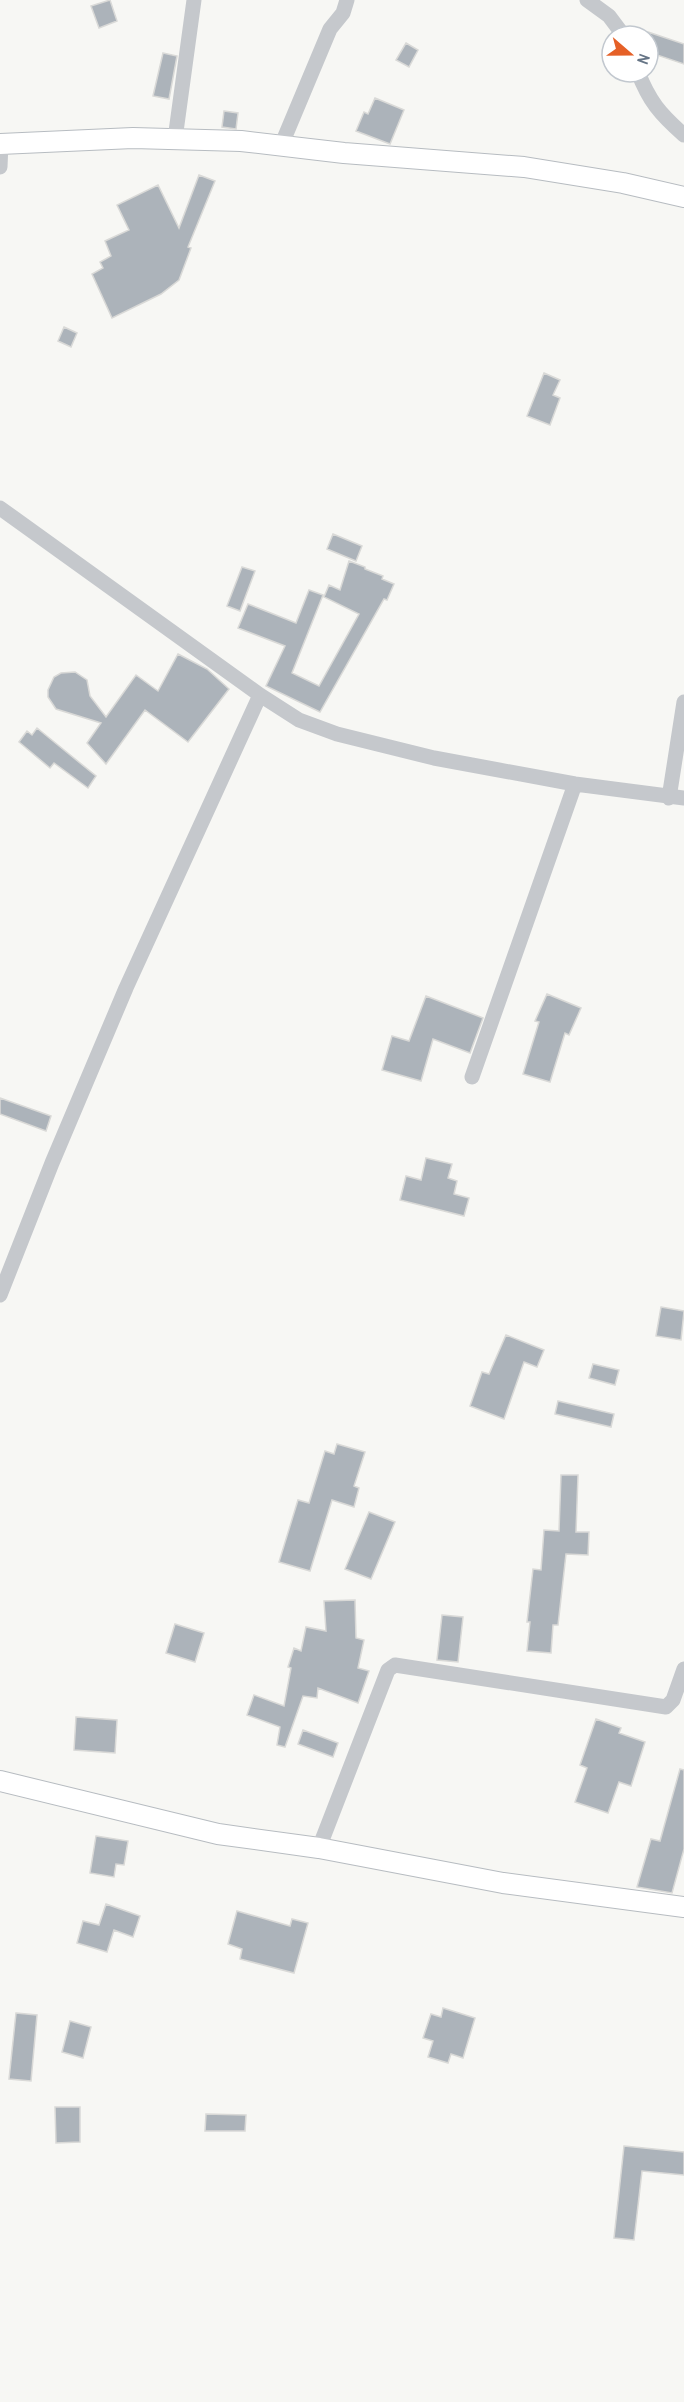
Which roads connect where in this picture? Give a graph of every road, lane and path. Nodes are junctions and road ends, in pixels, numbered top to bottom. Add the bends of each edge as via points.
1 (194, 0) edge
2 (347, 0) edge
3 (587, 0) edge
4 (615, 24) edge
5 (642, 84) edge
6 (684, 135) edge
7 (175, 139) junction
8 (1, 143) edge
9 (281, 146) junction
10 (0, 167) edge
11 (684, 197) edge
12 (0, 508) edge
13 (260, 695) junction
14 (684, 702) edge
15 (575, 784) junction
16 (676, 798) edge
17 (471, 1077) dead end
18 (0, 1295) edge
19 (684, 1669) edge
20 (0, 1781) edge
21 (319, 1848) junction
22 (684, 1907) edge

1 - 7 street
2 - 9 street via 343,13 330,29
3 - 4 street
5 - 6 street via 647,97
7 - 8 street
7 - 9 street
8 - 10 street
9 - 11 street via 525,167
12 - 13 street
13 - 15 street via 299,720 338,734 434,758
13 - 18 street via 126,988
14 - 16 street
15 - 16 street
15 - 17 street
19 - 21 street via 673,1700 666,1707 395,1665
20 - 21 street via 218,1834
21 - 22 street via 503,1883

